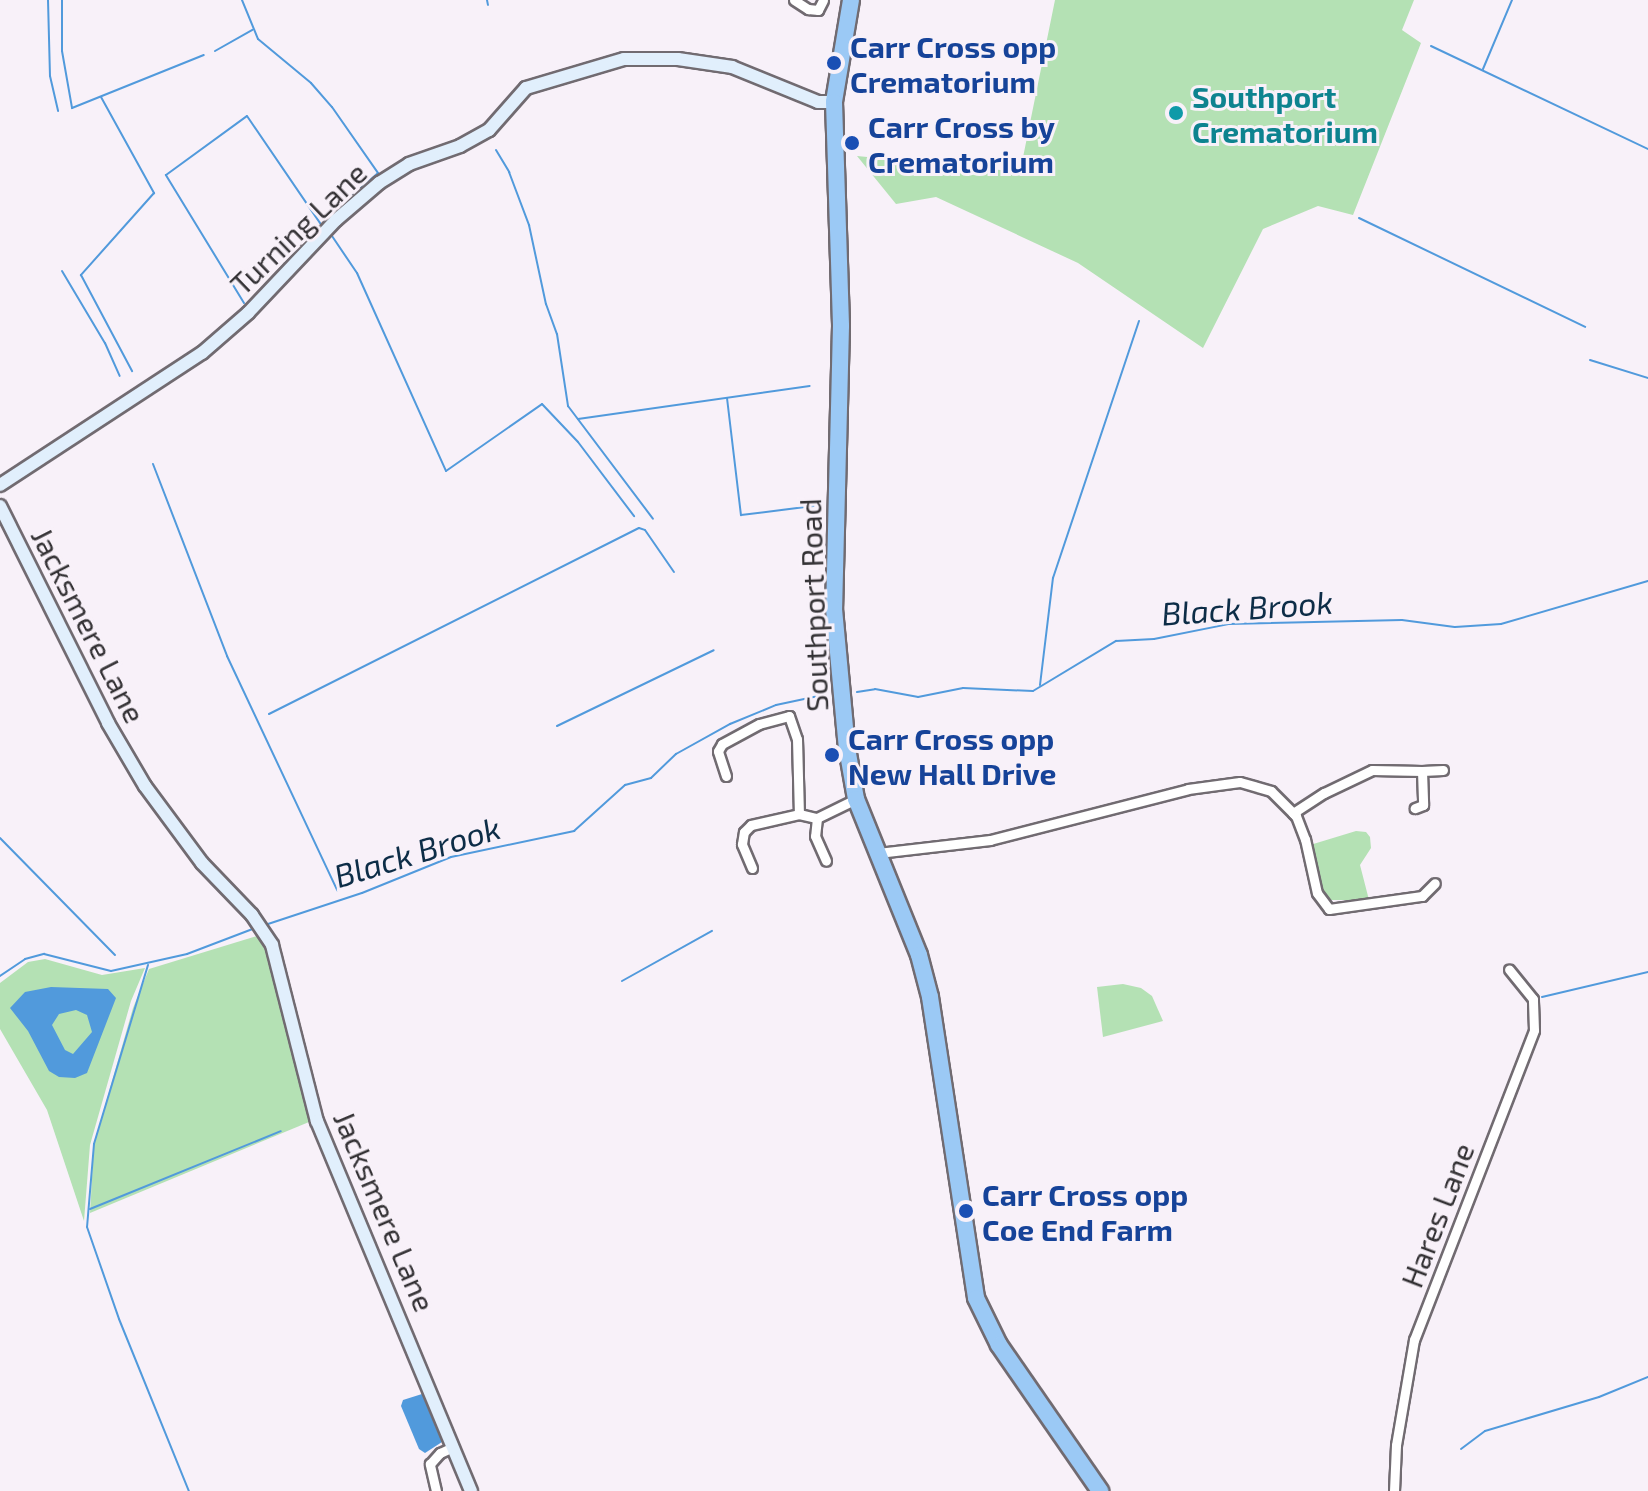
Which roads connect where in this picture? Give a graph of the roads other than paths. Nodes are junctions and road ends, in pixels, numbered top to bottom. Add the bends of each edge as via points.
1 (823, 0) edge
2 (851, 0) edge
3 (793, 3) edge
4 (834, 102) junction
5 (0, 485) edge
6 (0, 506) edge
7 (1443, 770) dead end
8 (1422, 771) junction
9 (726, 776) dead end
10 (856, 799) junction
11 (1415, 808) dead end
12 (799, 814) junction
13 (1296, 816) junction
14 (817, 818) junction
15 (878, 853) junction
16 (826, 861) dead end
17 (752, 868) dead end
18 (1435, 883) dead end
19 (1509, 969) dead end
20 (453, 1447) junction
21 (436, 1491) edge
22 (471, 1491) edge
23 (1100, 1491) edge
24 (1394, 1491) edge

1 - 3 street via 818,10
2 - 4 highway, Southport Road
4 - 5 main road, Turning Lane via 818,102 732,67 690,59 624,59 526,88 489,130 409,164 379,183 202,353
4 - 10 highway, Southport Road via 841,326 834,609
6 - 20 main road, Jacksmere Lane via 145,786 272,945 317,1121
7 - 8 street
8 - 11 street via 1423,805
8 - 13 street via 1372,770 1324,793 1293,813
9 - 12 street via 718,751 722,744 789,716 797,739
10 - 14 street
10 - 15 highway, Southport Road
12 - 14 street
12 - 17 street via 751,825 744,832 742,844
13 - 15 street via 1271,791 1240,782 1188,789 990,840
13 - 18 street via 1317,893 1329,909 1422,896
14 - 16 street via 815,836
15 - 23 highway, Southport Road via 930,997 976,1298 999,1345
19 - 24 street, Hares Lane via 1533,999 1534,1030 1414,1340 1396,1445
20 - 21 street via 430,1464
20 - 22 main road, Jacksmere Lane

